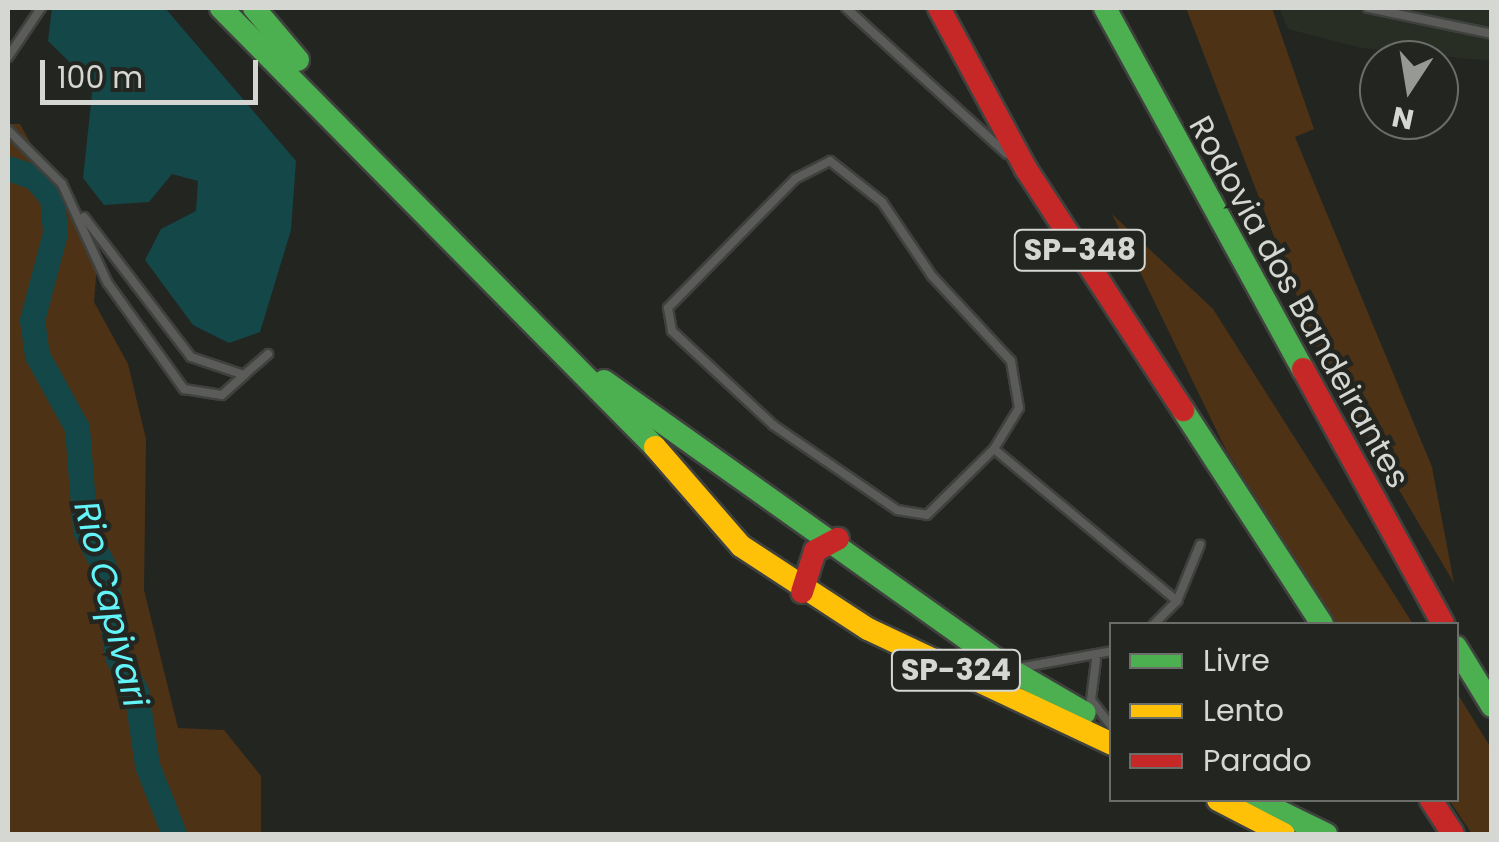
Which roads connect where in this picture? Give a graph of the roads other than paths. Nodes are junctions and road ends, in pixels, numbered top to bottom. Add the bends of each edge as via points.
1 (41, 8) edge
2 (221, 8) edge
3 (254, 8) edge
4 (846, 8) edge
5 (939, 8) edge
6 (1105, 8) edge
7 (1368, 8) edge
8 (1492, 34) edge
9 (8, 57) edge
10 (8, 130) edge
11 (365, 141) junction
12 (1026, 170) junction
13 (78, 210) junction
14 (268, 354) dead end
15 (589, 372) junction
16 (244, 376) junction
17 (994, 449) junction
18 (838, 539) junction
19 (1200, 546) dead end
20 (802, 592) junction
21 (1177, 601) junction
22 (1156, 622) edge
23 (1321, 622) edge
24 (1442, 622) edge
25 (1459, 652) edge
26 (1109, 653) edge
27 (1096, 660) junction
28 (1006, 667) junction
29 (1492, 706) edge
30 (1109, 723) edge
31 (1109, 725) edge
32 (1109, 743) edge
33 (1222, 802) edge
34 (1260, 802) edge
35 (1431, 802) edge
36 (1448, 828) edge
37 (1284, 834) edge
38 (1326, 834) edge

1 - 9 lane
2 - 11 highway, SP-324
3 - 11 highway, SP-324
4 - 12 lane
5 - 12 highway, SP-348
6 - 24 highway, Rodovia dos Bandeirantes
7 - 8 lane
10 - 13 lane
11 - 15 highway, SP-324
12 - 23 highway, SP-348
13 - 16 lane via 192,358
13 - 16 lane via 107,282 184,390 222,395
14 - 16 lane
15 - 18 highway, SP-324
15 - 20 highway, SP-324 via 706,513
17 - 17 lane via 927,515 896,510 774,425 672,331 668,308 804,171 830,161 882,202 932,276 1010,361 1018,408
17 - 21 lane
18 - 20 highway via 814,551
18 - 28 highway, SP-324
19 - 21 lane
20 - 32 highway, SP-324
21 - 22 lane
25 - 29 highway
26 - 27 lane
27 - 28 lane
27 - 30 lane via 1091,700
28 - 31 highway, SP-324
33 - 37 highway
34 - 38 highway
35 - 36 highway

